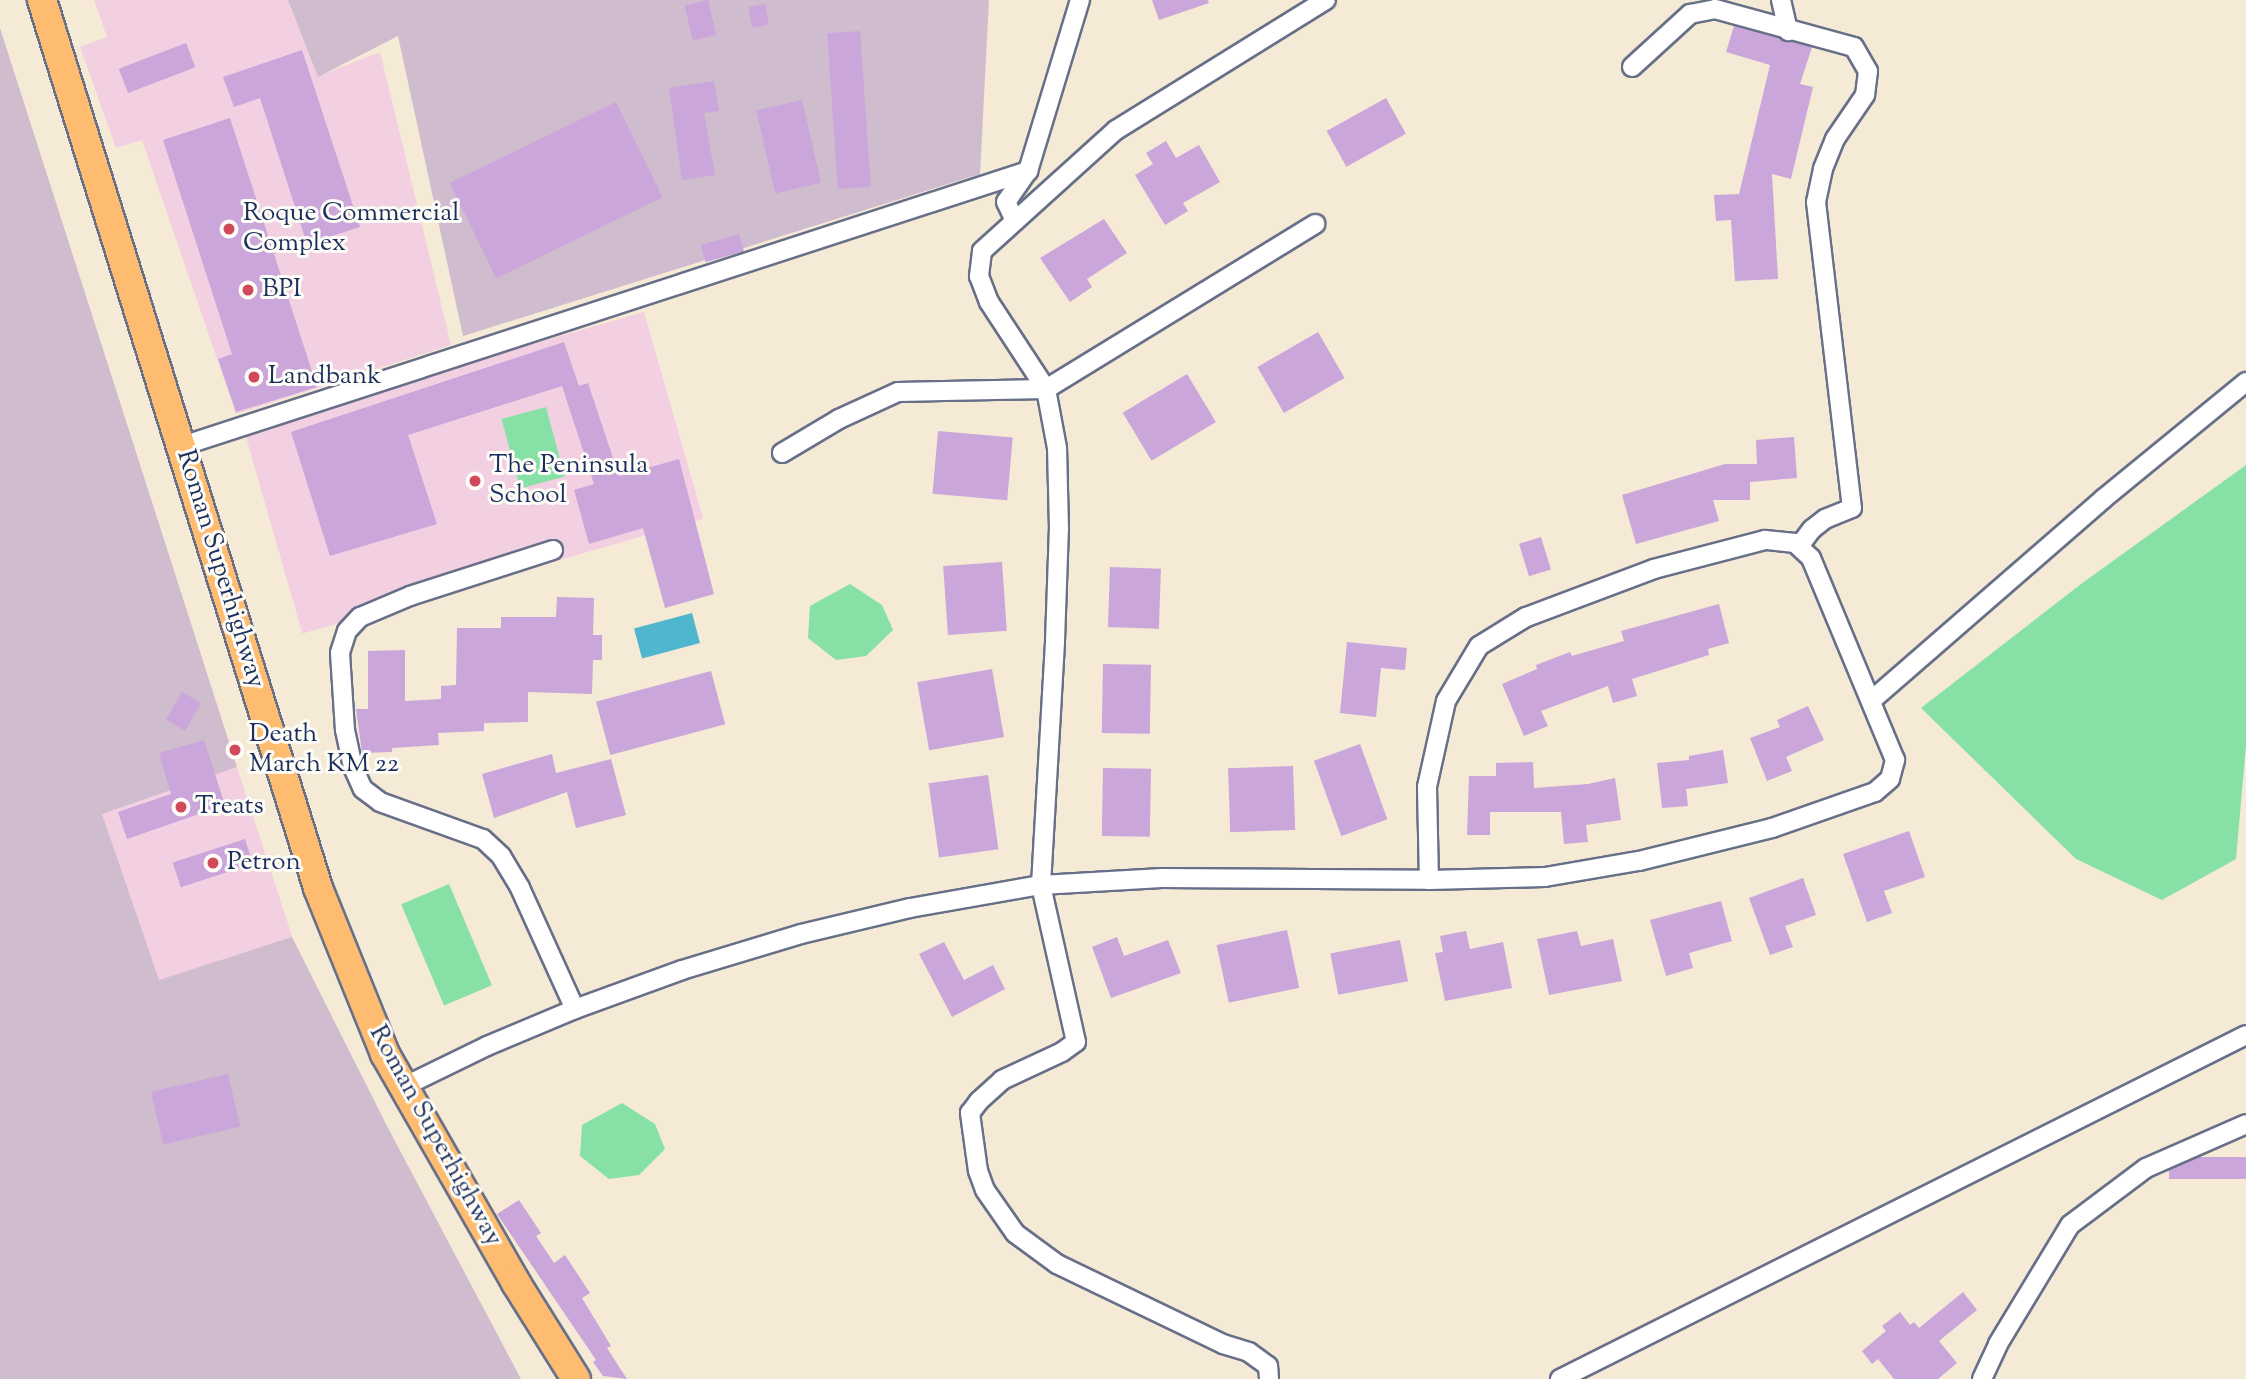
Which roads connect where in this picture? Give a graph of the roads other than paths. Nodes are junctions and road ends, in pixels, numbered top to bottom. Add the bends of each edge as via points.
1 (42, 0) edge
2 (1080, 0) edge
3 (1326, 0) edge
4 (1781, 0) edge
5 (1788, 31) junction
6 (1632, 67) dead end
7 (1028, 171) junction
8 (1014, 221) junction
9 (1315, 224) dead end
10 (2246, 382) edge
11 (1046, 389) junction
12 (182, 446) junction
13 (782, 453) dead end
14 (1799, 546) junction
15 (553, 550) dead end
16 (1872, 700) junction
17 (1429, 880) junction
18 (1041, 885) junction
19 (575, 1009) junction
20 (2246, 1035) edge
21 (403, 1087) junction
22 (2246, 1124) edge
23 (576, 1379) edge
24 (1269, 1379) edge
25 (1560, 1379) edge
26 (1982, 1379) edge

1 - 12 main road, Roman Superhighway
2 - 7 street
3 - 8 street via 1116,130
4 - 5 street
5 - 6 street via 1715,9 1690,14
5 - 14 street via 1854,47 1868,71 1865,94 1835,139 1816,202 1852,508 1825,519
7 - 8 street via 1006,202
7 - 12 street
8 - 11 street via 982,251 979,276 989,302
9 - 11 street
10 - 16 street
11 - 13 street via 898,392 839,419
11 - 18 street via 1057,449 1059,529
12 - 21 main road, Roman Superhighway via 318,888 385,1054
14 - 16 street via 1811,558
14 - 17 street via 1765,540 1654,569 1527,617 1479,646 1446,701 1427,787
15 - 19 street via 360,617 347,631 340,653 345,730 363,789 380,802 483,839 501,856 520,887
16 - 17 street via 1895,760 1890,779 1875,792 1772,828 1639,862 1545,877
17 - 18 street via 1188,877
18 - 19 street via 910,908 801,934
18 - 24 street via 1076,1042 1002,1080 970,1112 972,1142 985,1190 1015,1233 1057,1264 1223,1344 1249,1352 1268,1366
19 - 21 street
20 - 25 street
21 - 23 main road, Roman Superhighway
22 - 26 street via 2146,1168 2070,1225 1998,1343

